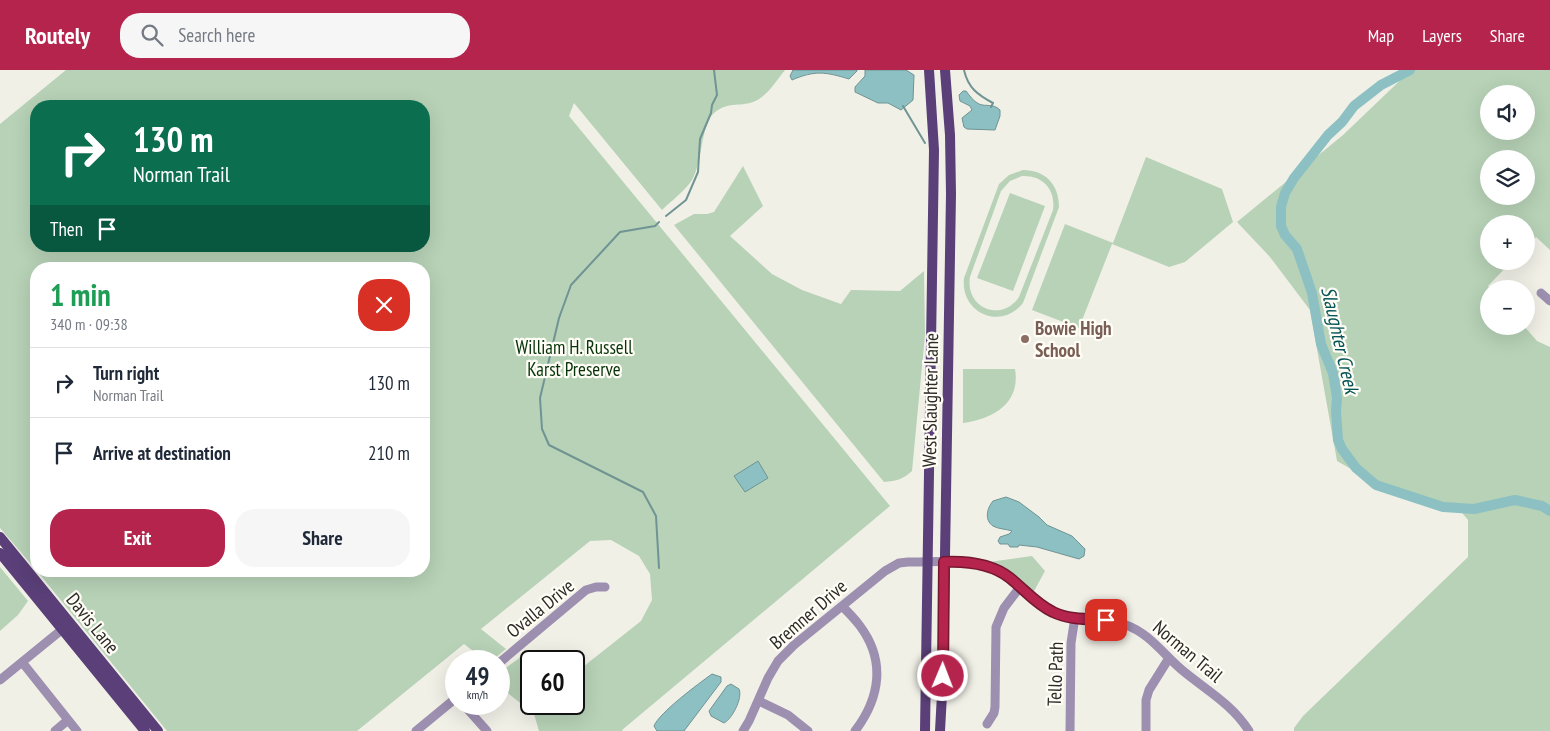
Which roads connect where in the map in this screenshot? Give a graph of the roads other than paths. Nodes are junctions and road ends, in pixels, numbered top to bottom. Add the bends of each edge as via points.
1 (929, 70) edge
2 (945, 70) edge
3 (934, 150) junction
4 (950, 150) junction
5 (1542, 293) dead end
6 (1550, 301) edge
7 (0, 537) edge
8 (0, 553) edge
9 (928, 562) junction
10 (944, 562) junction
11 (605, 587) dead end
12 (1020, 587) junction
13 (842, 606) junction
14 (1075, 617) junction
15 (66, 626) junction
16 (510, 654) edge
17 (1169, 658) junction
18 (22, 662) junction
19 (0, 680) edge
20 (759, 701) junction
21 (445, 707) edge
22 (473, 715) edge
23 (68, 720) junction
24 (987, 724) dead end
25 (56, 731) edge
26 (77, 731) edge
27 (145, 731) edge
28 (158, 731) edge
29 (416, 731) edge
30 (487, 731) edge
31 (743, 731) edge
32 (808, 731) edge
33 (855, 731) edge
34 (924, 731) edge
35 (940, 731) edge
36 (1070, 731) edge
37 (1146, 731) edge
38 (1249, 731) edge

1 - 3 main road, West Slaughter Lane
2 - 4 main road, West Slaughter Lane
3 - 4 main road
3 - 9 main road, West Slaughter Lane
4 - 10 main road, West Slaughter Lane
5 - 6 street
7 - 15 main road, Davis Lane
8 - 15 main road, Davis Lane
9 - 10 street, Norman Trail
9 - 13 street, Bremner Drive via 908,562 892,567
9 - 34 main road, West Slaughter Lane
10 - 12 street, Norman Trail via 984,566 1004,574
10 - 35 main road, West Slaughter Lane
11 - 16 street, Ovalla Drive via 586,590
12 - 14 street, Norman Trail via 1043,607
12 - 24 street via 1004,608 996,627 995,707
13 - 20 street, Bremner Drive via 778,661
13 - 33 street via 866,634 877,669 873,701
14 - 17 street, Norman Trail via 1126,625 1142,633
14 - 36 street, Tello Path via 1071,648
15 - 18 street
15 - 27 main road, Davis Lane
15 - 28 main road, Davis Lane
17 - 37 street via 1149,690
17 - 38 street, Norman Trail via 1226,704
18 - 19 street
18 - 23 street
20 - 31 street, Bremner Drive
20 - 32 street via 788,714
21 - 29 street
22 - 30 street
23 - 25 street
23 - 26 street

